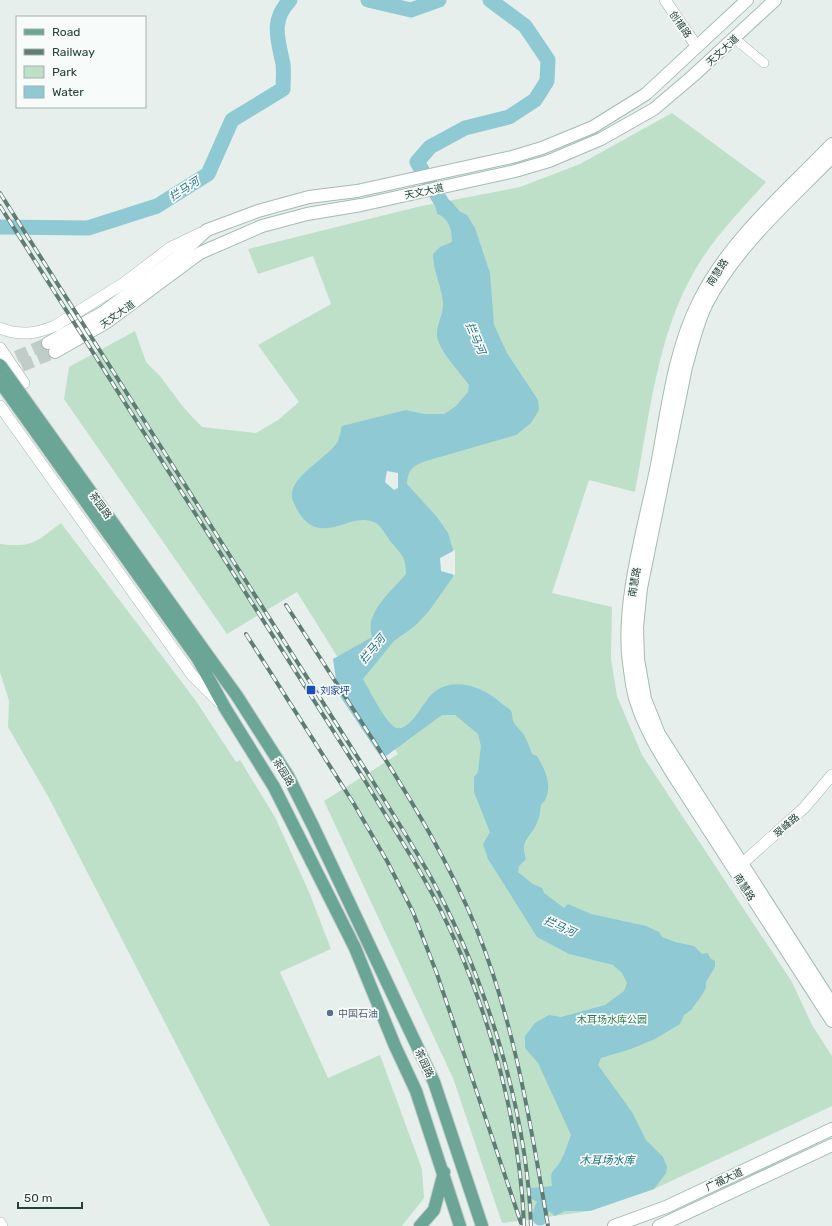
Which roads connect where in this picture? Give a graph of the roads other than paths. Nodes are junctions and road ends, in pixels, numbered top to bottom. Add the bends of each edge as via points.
1 (665, 0) edge
2 (747, 0) edge
3 (775, 0) edge
4 (734, 38) junction
5 (697, 47) junction
6 (764, 63) dead end
7 (832, 144) edge
8 (832, 157) edge
9 (207, 230) junction
10 (0, 328) edge
11 (1, 351) edge
12 (0, 364) edge
13 (0, 382) edge
14 (0, 389) edge
15 (0, 406) edge
16 (0, 417) edge
17 (25, 439) junction
18 (202, 656) junction
19 (225, 708) junction
20 (832, 776) edge
21 (738, 868) junction
22 (816, 997) junction
23 (832, 1004) edge
24 (832, 1021) edge
25 (832, 1029) edge
26 (832, 1129) edge
27 (832, 1145) edge
28 (444, 1172) junction
29 (0, 1223) edge
30 (2, 1226) edge
31 (420, 1226) edge
32 (460, 1226) edge
33 (482, 1226) edge
34 (614, 1226) edge
35 (659, 1226) edge

1 - 5 street, 创禧路
2 - 5 main road, 天文大道
3 - 4 main road, 天文大道
4 - 6 street
4 - 9 main road, 天文大道 via 654,109 601,140 549,161 515,171 361,205 307,214 262,226 200,253 107,322 52,348 176,258
5 - 9 main road, 天文大道 via 646,94 593,127 542,148 357,191 299,199
7 - 21 main road, 南慧路 via 745,234 718,268 699,301 687,328 677,366 632,586 627,626 635,700 651,738
8 - 21 main road, 南慧路 via 751,240 707,304 686,367 641,588 637,627 638,659 645,699 659,734
9 - 10 street, 天文大道 via 170,248 124,283 55,326 22,334
11 - 14 street via 24,383
12 - 18 main road, 茶园路, bridge
13 - 18 main road, 茶园路, bridge
15 - 17 street, 茶园路
16 - 17 street
17 - 19 street, 茶园路 via 192,675
18 - 19 main road, 茶园路
18 - 33 main road, 茶园路 via 237,696 288,776 313,826 434,1082
19 - 28 main road, 茶园路 via 274,787 354,948 416,1091
20 - 21 street, 翠峰路 via 804,808
21 - 22 main road, 南慧路
21 - 23 main road, 南慧路
22 - 24 main road, 南慧路
22 - 25 main road
26 - 34 main road, 广福大道 via 666,1207
27 - 35 main road, 广福大道
28 - 31 main road via 434,1210
28 - 32 main road, 茶园路
29 - 30 street

